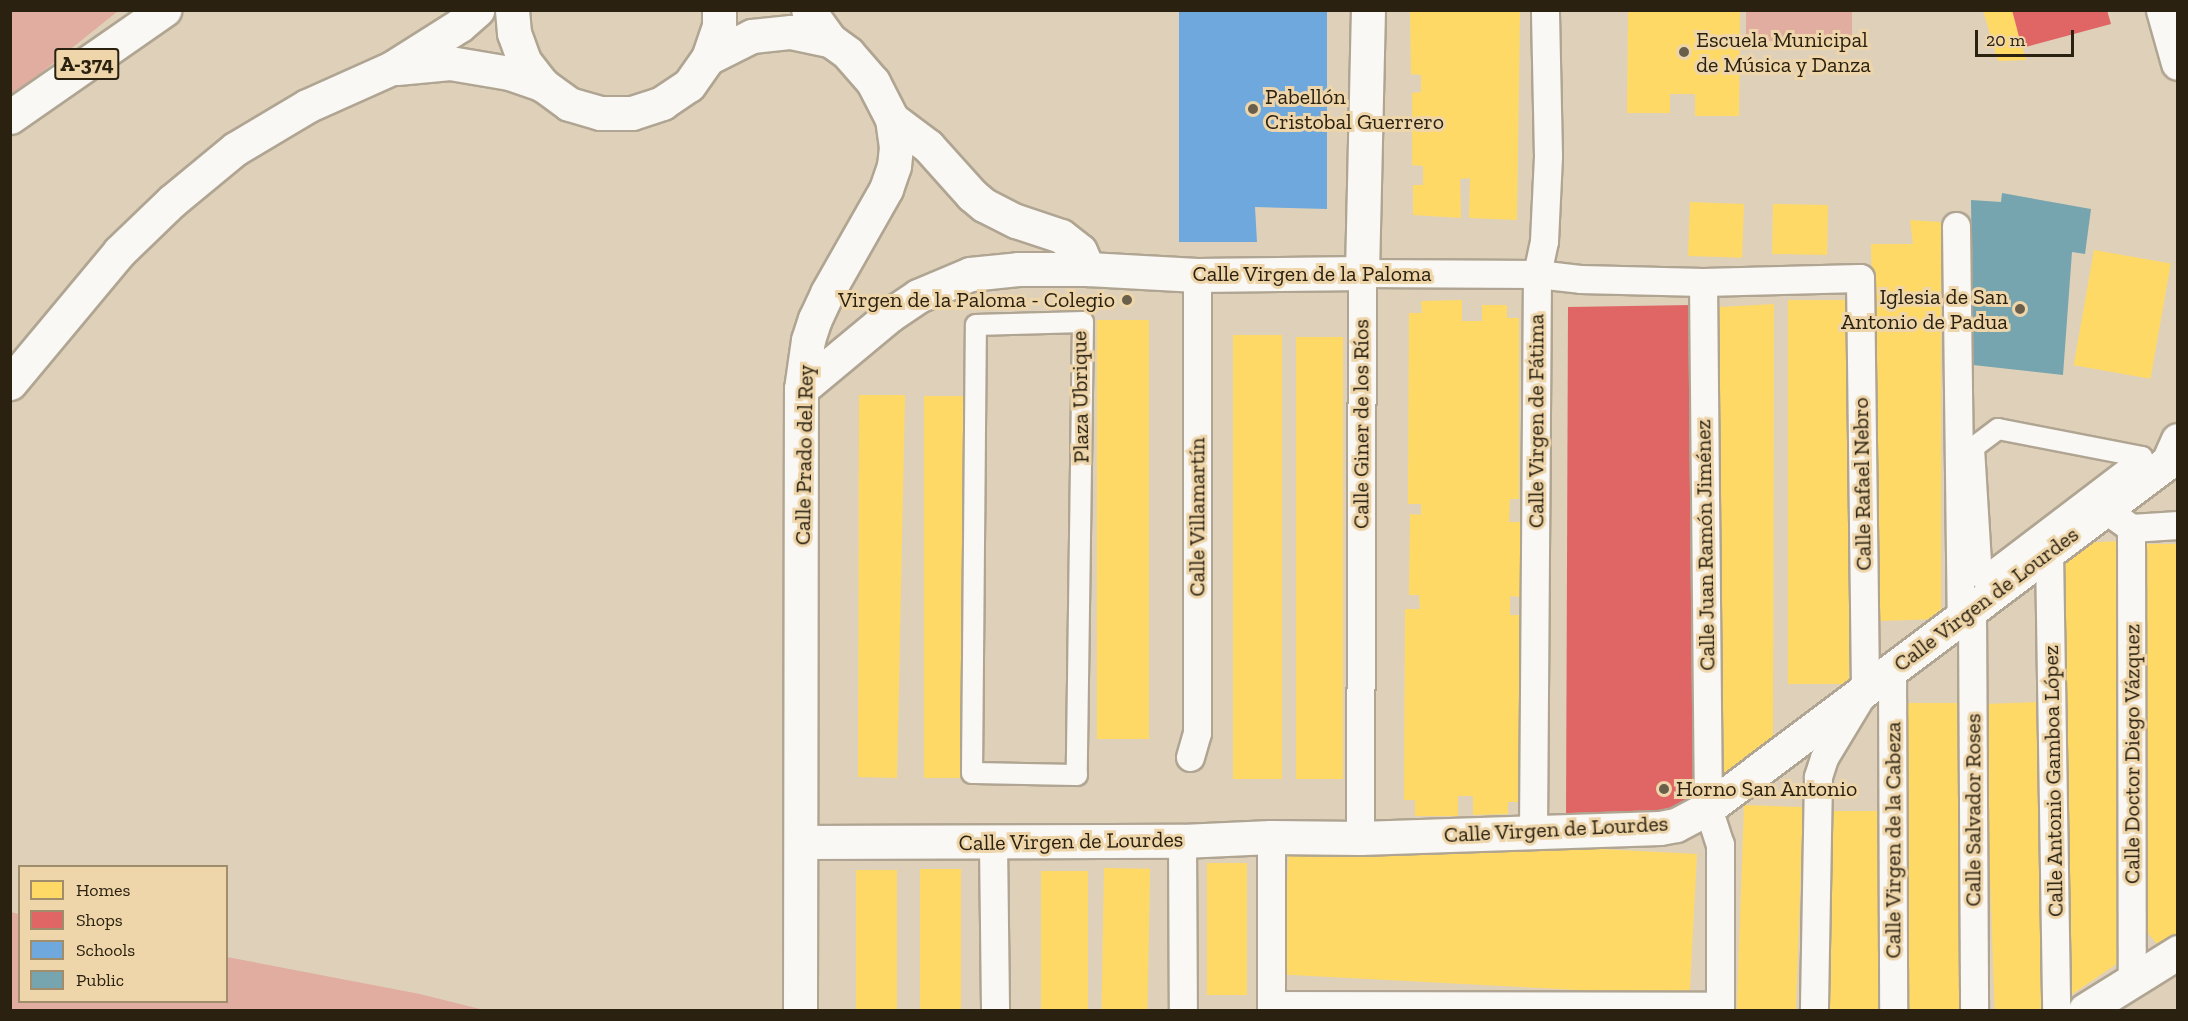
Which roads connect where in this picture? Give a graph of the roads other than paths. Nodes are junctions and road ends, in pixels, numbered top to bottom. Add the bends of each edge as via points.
1 (164, 10) edge
2 (477, 10) edge
3 (512, 10) edge
4 (719, 10) edge
5 (808, 10) edge
6 (1368, 10) edge
7 (1545, 10) edge
8 (2163, 10) edge
9 (830, 40) junction
10 (708, 58) junction
11 (2178, 63) edge
12 (392, 68) junction
13 (543, 85) junction
14 (10, 117) edge
15 (892, 119) junction
16 (1956, 226) dead end
17 (1088, 269) junction
18 (1362, 273) junction
19 (1537, 274) junction
20 (1197, 275) junction
21 (1860, 278) joint
22 (1703, 282) junction
23 (10, 383) edge
24 (801, 389) junction
25 (2178, 440) edge
26 (2118, 519) junction
27 (2178, 525) edge
28 (2049, 552) junction
29 (1982, 579) joint
30 (1967, 614) junction
31 (1892, 670) junction
32 (1865, 690) junction
33 (1190, 757) dead end
34 (972, 773) joint
35 (1708, 808) junction
36 (1533, 833) junction
37 (1271, 837) junction
38 (1360, 838) junction
39 (1182, 841) junction
40 (801, 842) junction
41 (993, 843) junction
42 (2178, 952) edge
43 (2178, 968) edge
44 (2132, 980) junction
45 (1271, 1008) edge
46 (1720, 1008) edge
47 (800, 1011) edge
48 (995, 1011) edge
49 (1183, 1011) edge
50 (1814, 1011) edge
51 (1893, 1011) edge
52 (1974, 1011) edge
53 (2056, 1011) edge
54 (2085, 1011) edge
55 (2106, 1011) edge

1 - 14 street, A-374
2 - 12 street
3 - 13 street via 514,33 524,61
4 - 10 street via 719,26
5 - 9 street, Calle Prado del Rey
6 - 18 street, Calle Giner de los Ríos
7 - 19 street, Calle Virgen de Fátima via 1548,156 1544,241
8 - 11 street
9 - 10 street, Calle Prado del Rey via 791,32 752,36
9 - 15 street, Calle Prado del Rey via 860,65 884,99
10 - 13 street via 689,85 662,103 632,113 600,114 569,104
12 - 13 street via 450,63 509,73
12 - 23 street via 290,117 236,149 172,201 119,252
15 - 17 street via 928,146 984,205 1067,239 1080,251
15 - 24 street, Calle Prado del Rey via 894,166 870,220 815,319
16 - 30 street, Calle Salvador Roses
17 - 20 street, Calle Virgen de la Paloma
17 - 24 street, Calle Virgen de la Paloma via 989,270 947,281 890,315
18 - 19 street, Calle Virgen de la Paloma
18 - 20 street, Calle Virgen de la Paloma
18 - 38 street, Calle Giner de los Ríos
19 - 22 street, Calle Virgen de la Paloma via 1580,279 1624,273
19 - 36 street, Calle Virgen de Fátima
20 - 33 street, Calle Villamartín via 1197,733
21 - 22 street, Calle Virgen de la Paloma
21 - 32 street, Calle Rafael Nebro
22 - 35 street, Calle Juan Ramón Jiménez
24 - 40 street, Calle Prado del Rey
25 - 26 street, Calle Virgen de Lourdes via 2168,462
26 - 27 street
26 - 28 street, Calle Virgen de Lourdes
26 - 44 street, Calle Doctor Diego Vázquez
28 - 30 street, Calle Virgen de Lourdes
28 - 53 street, Calle Antonio Gamboa López
29 - 29 street via 2122,471 2142,457 1998,429 1974,447
30 - 31 street, Calle Virgen de Lourdes
30 - 52 street, Calle Salvador Roses
31 - 32 street, Calle Virgen de Lourdes
31 - 51 street, Calle Virgen de la Cabeza
32 - 35 street, Calle Virgen de Lourdes
32 - 50 street via 1824,758 1818,777
34 - 34 street, Plaza Ubrique via 1077,775 1083,322 976,325
35 - 36 street, Calle Virgen de Lourdes via 1676,825 1660,828
35 - 46 street, Calle Juan Ramón Jiménez via 1720,844
36 - 38 street, Calle Virgen de Lourdes
37 - 38 street, Calle Virgen de Lourdes
37 - 39 street, Calle Virgen de Lourdes
37 - 45 street
39 - 41 street, Calle Virgen de Lourdes
39 - 49 street
40 - 41 street, Calle Virgen de Lourdes
40 - 47 street, Calle Prado del Rey
41 - 48 street
42 - 44 street
43 - 55 street
44 - 54 street
45 - 46 street

